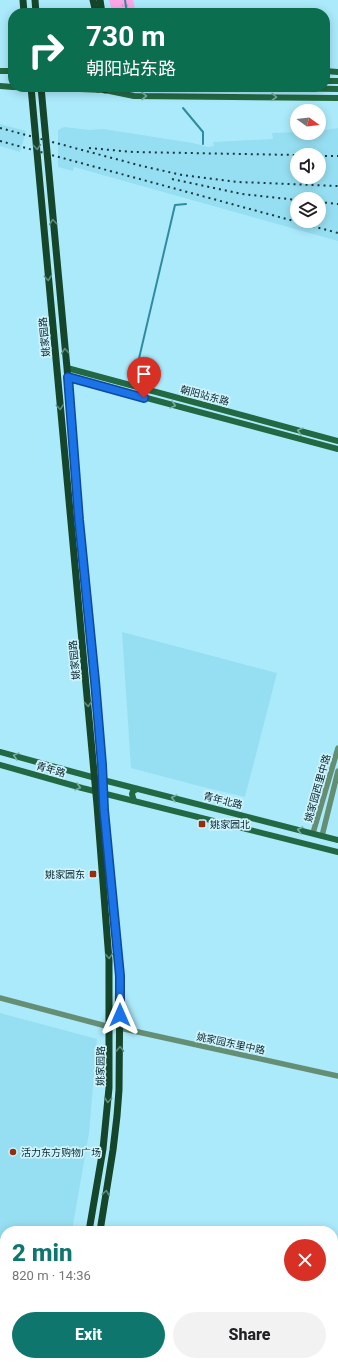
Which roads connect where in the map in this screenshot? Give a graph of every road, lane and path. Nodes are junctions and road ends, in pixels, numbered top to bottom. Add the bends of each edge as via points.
1 (38, 0) edge
2 (35, 7) edge
3 (31, 92) edge
4 (41, 92) edge
5 (118, 92) edge
6 (338, 98) edge
7 (67, 368) junction
8 (68, 377) junction
9 (338, 441) edge
10 (338, 449) edge
11 (338, 748) edge
12 (0, 752) edge
13 (0, 765) edge
14 (338, 770) edge
15 (94, 778) junction
16 (103, 780) junction
17 (137, 789) junction
18 (96, 792) junction
19 (104, 794) junction
20 (134, 801) junction
21 (313, 834) junction
22 (322, 836) junction
23 (338, 840) edge
24 (338, 852) edge
25 (0, 998) edge
26 (110, 1027) junction
27 (120, 1028) junction
28 (338, 1076) edge
29 (90, 1226) edge
30 (101, 1226) edge

1 - 2 main road
3 -> 15 main road, 姚家园路
7 -> 4 main road, 姚家园路
5 -> 6 main road via 134,96
7 - 8 main road, 姚家园路
9 -> 7 main road, 朝阳站东路
8 -> 10 main road, 朝阳站东路
8 - 16 main road, 姚家园路
11 - 21 street, 姚家园西里中路
15 -> 12 main road, 青年路
13 -> 18 main road, 青年路
14 - 22 street, 姚家园西里中路
15 - 16 main road, 青年路
15 - 18 main road, 姚家园路
16 - 17 main road, 青年北路
16 - 19 main road, 姚家园路
17 - 20 main road via 132,794
21 -> 17 main road, 青年北路
18 - 19 main road, 青年路
18 -> 26 main road, 姚家园路 via 109,960
19 - 20 main road
19 - 27 main road, 姚家园路 via 120,976
20 - 24 main road
21 - 22 main road, 青年北路
22 - 23 main road, 青年北路
25 - 26 street
26 -> 29 main road, 姚家园路 via 107,1115
27 - 28 street, 姚家园东里中路
30 -> 27 main road, 姚家园路 via 117,1116

